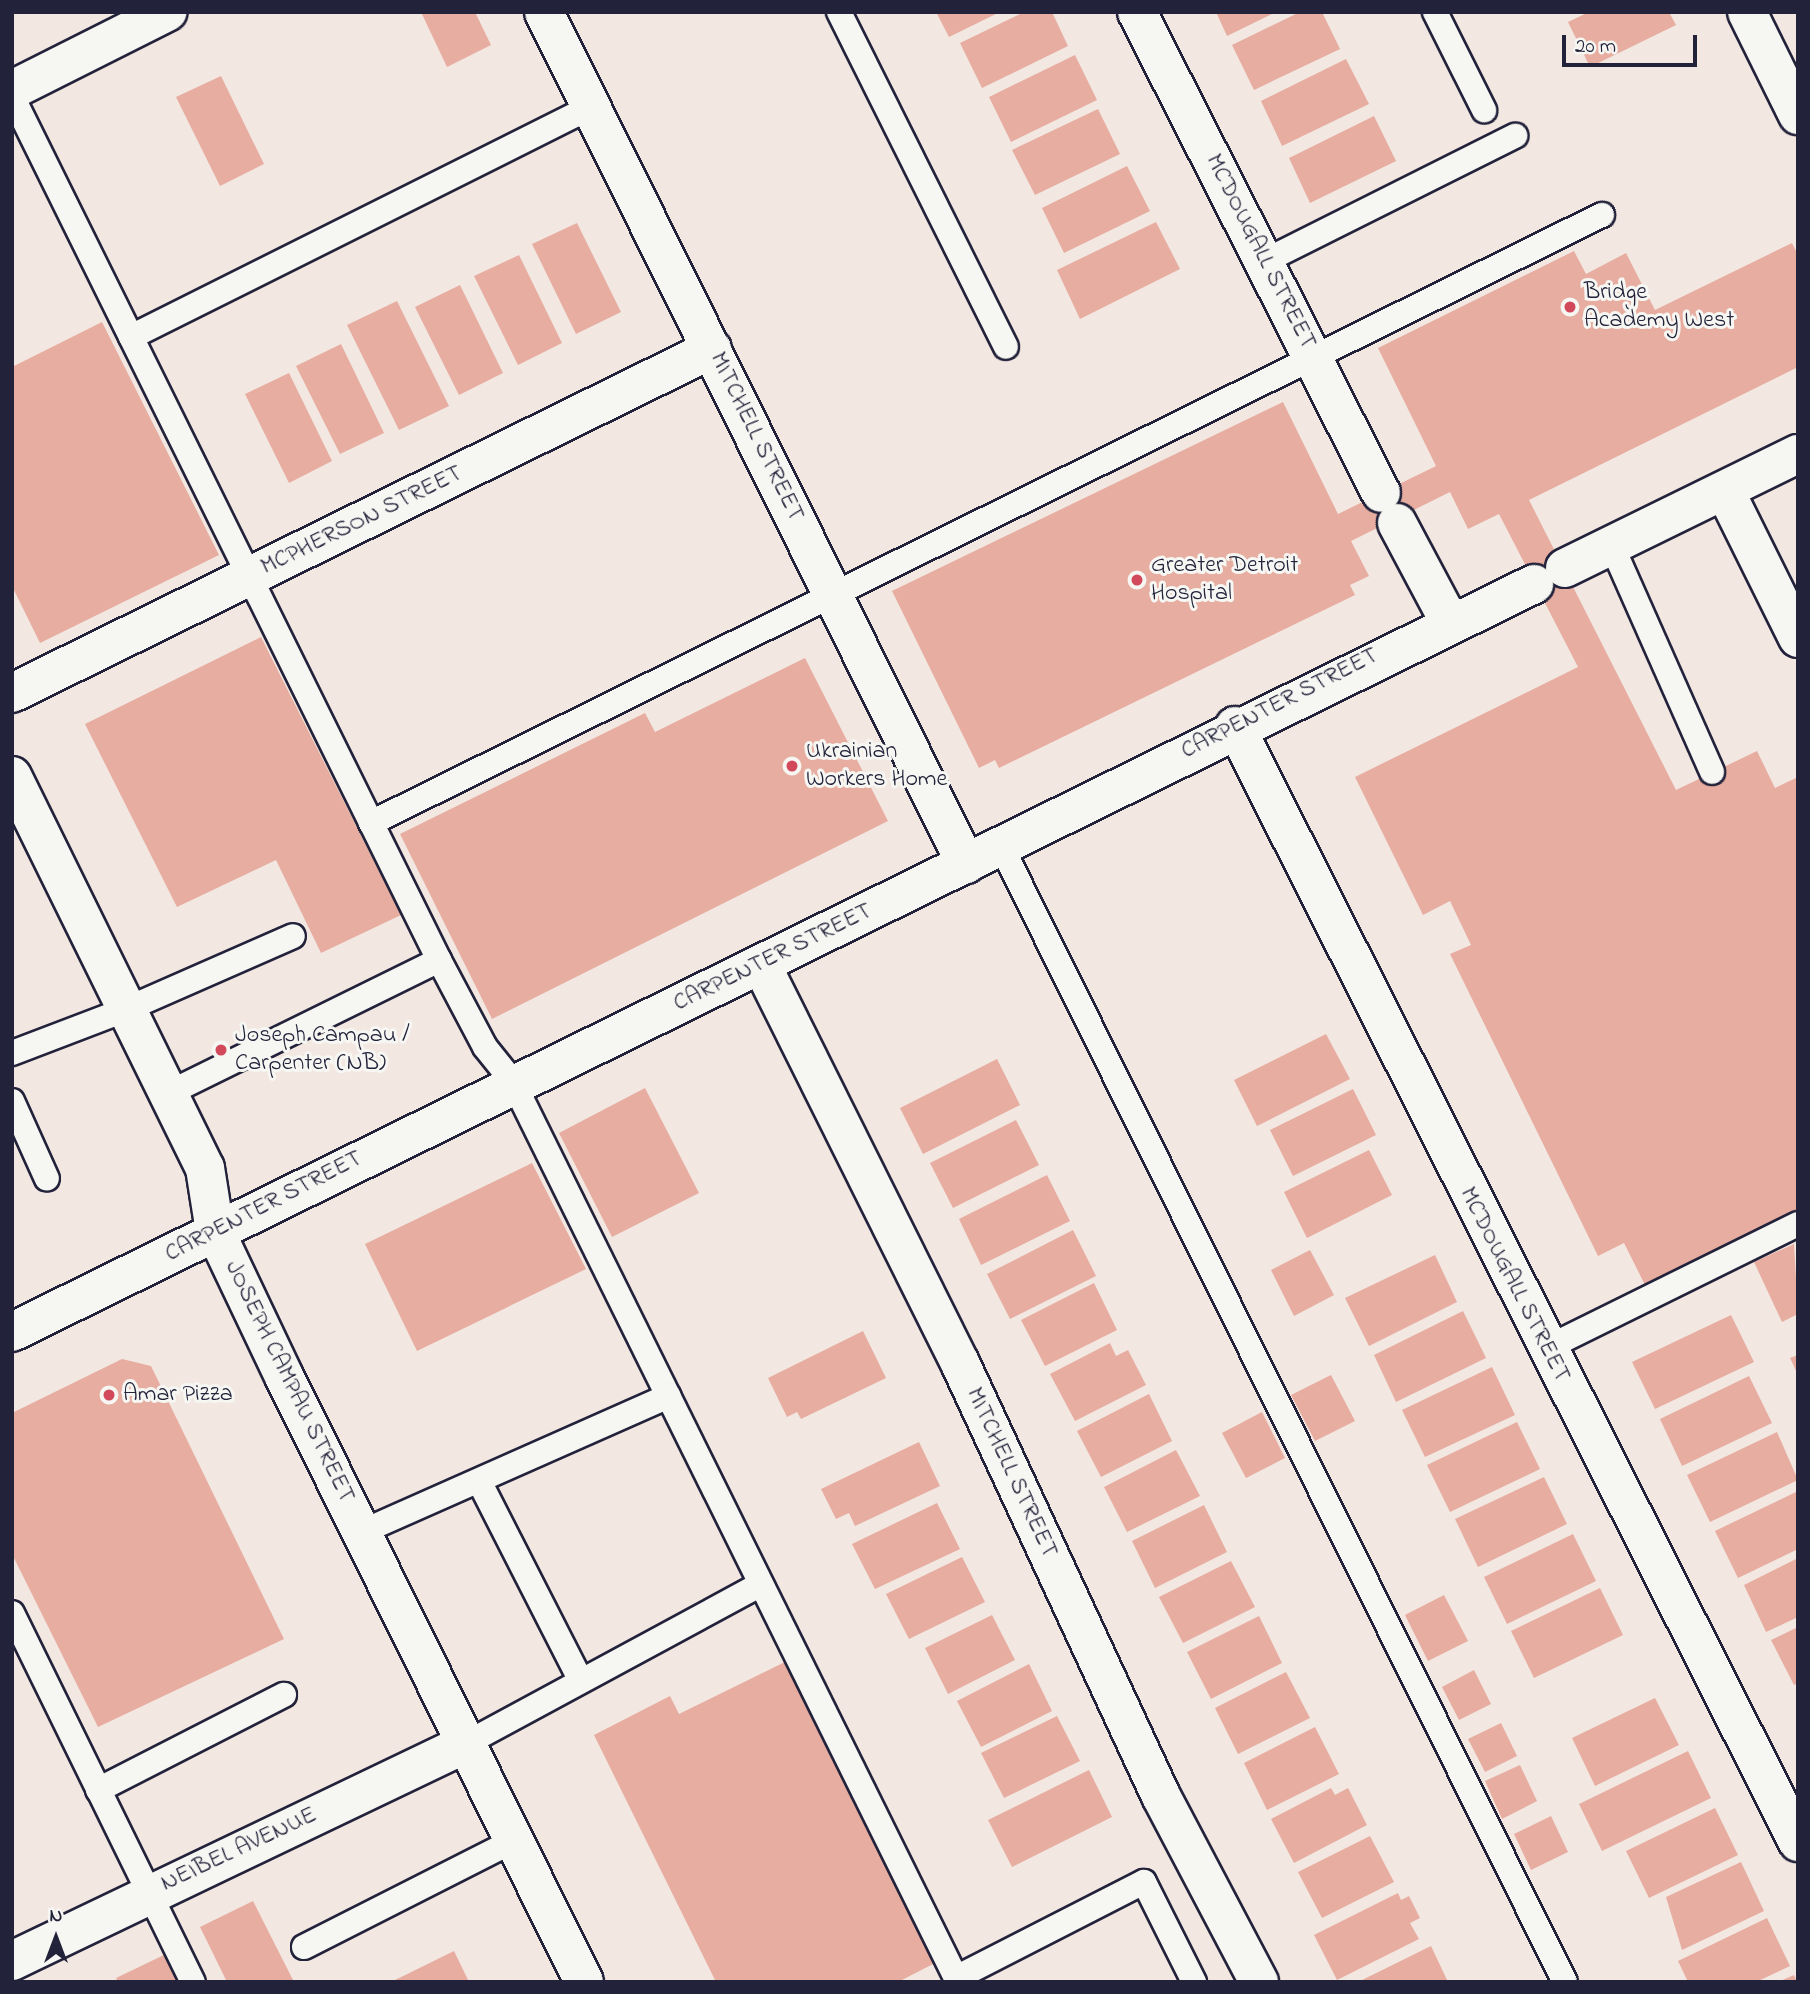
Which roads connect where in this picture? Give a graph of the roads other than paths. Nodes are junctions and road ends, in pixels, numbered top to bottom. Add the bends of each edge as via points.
1 (167, 12) edge
2 (544, 12) edge
3 (839, 12) edge
4 (1137, 12) edge
5 (1435, 12) edge
6 (1747, 12) edge
7 (12, 93) edge
8 (591, 107) junction
9 (1483, 110) dead end
10 (1798, 115) edge
11 (1515, 136) dead end
12 (1602, 215) dead end
13 (1265, 261) junction
14 (131, 337) junction
15 (1006, 347) dead end
16 (712, 349) junction
17 (1315, 361) junction
18 (1798, 454) edge
19 (1725, 491) junction
20 (1612, 546) junction
21 (249, 577) junction
22 (834, 597) junction
23 (1448, 621) junction
24 (1798, 638) edge
25 (12, 694) edge
26 (1235, 726) junction
27 (1712, 772) dead end
28 (12, 776) edge
29 (371, 823) junction
30 (1001, 846) junction
31 (966, 864) junction
32 (293, 936) dead end
33 (439, 960) junction
34 (762, 965) junction
35 (129, 1014) junction
36 (12, 1053) edge
37 (513, 1082) junction
38 (169, 1093) junction
39 (12, 1101) edge
40 (47, 1179) dead end
41 (1797, 1225) edge
42 (215, 1231) junction
43 (12, 1332) edge
44 (1545, 1349) junction
45 (668, 1396) junction
46 (479, 1480) junction
47 (364, 1531) junction
48 (761, 1584) junction
49 (12, 1613) edge
50 (19, 1647) edge
51 (580, 1679) junction
52 (284, 1695) dead end
53 (467, 1743) junction
54 (98, 1790) junction
55 (515, 1840) junction
56 (1798, 1842) edge
57 (148, 1894) junction
58 (304, 1947) dead end
59 (12, 1961) edge
60 (957, 1980) edge
61 (193, 1982) edge
62 (584, 1982) edge
63 (1194, 1982) edge
64 (1259, 1982) edge
65 (1565, 1982) edge

1 - 7 street
2 - 8 street, MITCHELL STREET
3 - 15 lane
4 - 13 street, MCDOUGALL STREET
5 - 9 lane
6 - 10 street
7 - 14 lane
8 - 14 lane
8 - 16 street, MITCHELL STREET
11 - 13 lane
12 - 17 lane
13 - 17 street, MCDOUGALL STREET
14 - 21 lane
16 - 21 street, MCPHERSON STREET
16 - 22 street, MITCHELL STREET
17 - 22 lane
17 - 23 street, MCDOUGALL STREET
18 - 19 street, CARPENTER STREET
19 - 20 street, CARPENTER STREET
19 - 24 street
20 - 23 street, CARPENTER STREET
20 - 27 lane
21 - 25 street, MCPHERSON STREET
21 - 29 lane
22 - 29 lane
22 - 31 street, MITCHELL STREET
23 - 26 street, CARPENTER STREET
26 - 30 street, CARPENTER STREET
26 - 44 street, MCDOUGALL STREET
28 - 35 street, JOSEPH CAMPAU STREET
29 - 33 lane
30 - 31 street, CARPENTER STREET
30 - 65 lane
31 - 34 street, CARPENTER STREET
32 - 35 lane
33 - 37 lane via 485,1047
33 - 38 lane
34 - 37 street, CARPENTER STREET
34 - 64 street, MITCHELL STREET via 960,1363 1161,1796
35 - 36 lane
35 - 38 street, JOSEPH CAMPAU STREET
37 - 42 street, CARPENTER STREET
37 - 45 lane
38 - 42 street, JOSEPH CAMPAU STREET via 205,1168
39 - 40 lane
41 - 44 lane
42 - 43 street, CARPENTER STREET
42 - 47 street, JOSEPH CAMPAU STREET
44 - 56 street, MCDOUGALL STREET
45 - 46 lane
45 - 48 lane
46 - 47 lane
46 - 51 lane
47 - 53 street, JOSEPH CAMPAU STREET
48 - 51 lane
48 - 60 lane
49 - 50 lane
50 - 54 lane
51 - 53 lane
52 - 54 lane
53 - 55 street, JOSEPH CAMPAU STREET
53 - 57 street, NEIBEL AVENUE
54 - 57 lane
55 - 58 lane
55 - 62 street, JOSEPH CAMPAU STREET
57 - 59 street, NEIBEL AVENUE
57 - 61 lane
60 - 63 lane via 1144,1882

